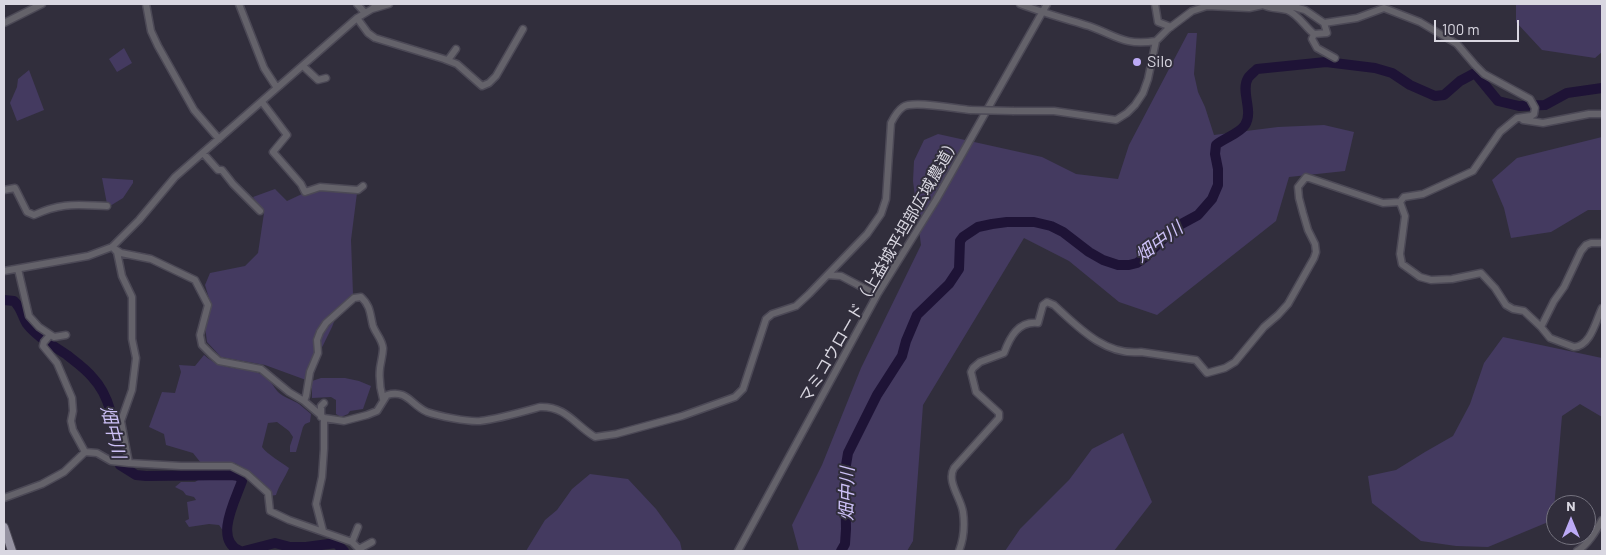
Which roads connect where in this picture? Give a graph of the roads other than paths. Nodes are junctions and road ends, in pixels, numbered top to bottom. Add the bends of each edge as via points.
1 (42, 4) edge
2 (146, 4) edge
3 (239, 4) edge
4 (357, 4) edge
5 (389, 4) edge
6 (1020, 4) edge
7 (1047, 4) edge
8 (1155, 4) edge
9 (1264, 4) edge
10 (374, 7) edge
11 (1042, 12) junction
12 (365, 13) junction
13 (357, 18) junction
14 (4, 23) edge
15 (1324, 23) junction
16 (1171, 27) junction
17 (523, 29) dead end
18 (1314, 34) junction
19 (1156, 41) junction
20 (456, 49) dead end
21 (1335, 58) dead end
22 (448, 60) junction
23 (304, 66) junction
24 (326, 78) dead end
25 (277, 88) junction
26 (262, 102) junction
27 (1602, 114) edge
28 (1517, 118) junction
29 (219, 138) junction
30 (203, 153) junction
31 (363, 186) dead end
32 (4, 190) edge
33 (1400, 202) junction
34 (107, 206) dead end
35 (260, 211) dead end
36 (1602, 243) edge
37 (112, 247) junction
38 (18, 269) junction
39 (4, 271) edge
40 (828, 275) junction
41 (877, 296) junction
42 (1602, 308) edge
43 (1541, 327) junction
44 (66, 335) dead end
45 (48, 338) junction
46 (383, 399) junction
47 (304, 400) junction
48 (324, 403) dead end
49 (322, 418) junction
50 (85, 452) junction
51 (128, 463) junction
52 (4, 498) edge
53 (1602, 520) edge
54 (4, 527) edge
55 (358, 527) dead end
56 (323, 531) junction
57 (352, 542) junction
58 (372, 542) dead end
59 (360, 550) edge
60 (12, 551) edge
61 (738, 551) edge
62 (960, 551) edge
63 (1577, 551) edge

1 - 14 street
2 - 29 street via 151,31 158,46 194,110
3 - 25 street via 264,68
4 - 12 street
5 - 10 street
6 - 11 street
7 - 11 street, マミコウロード（上益城平坦部広域農道）
8 - 16 street via 1158,22
9 - 15 street via 1305,10
9 - 16 street via 1249,8 1207,6 1192,11
9 - 18 street via 1287,10
10 - 12 street
11 - 19 street via 1091,27 1125,42 1141,44
11 - 41 street, マミコウロード（上益城平坦部広域農道） via 936,200
12 - 13 street
13 - 22 street via 375,38
13 - 23 street
15 - 18 street via 1327,33
15 - 28 street via 1357,18 1384,8 1420,22 1457,44 1484,74 1530,100 1535,108 1534,114
16 - 19 street
17 - 22 street via 496,76 485,85 480,85
18 - 21 street via 1312,39 1317,48
19 - 40 street, bridge via 1143,93 1131,109 1116,120 1054,111 970,110 914,103 904,106 891,123 886,199 881,214
20 - 22 street
23 - 24 street via 318,80
23 - 25 street
25 - 26 street
26 - 29 street
26 - 31 street via 287,135 273,152 305,192 320,187 358,190
27 - 28 street via 1543,123
28 - 33 street via 1500,132 1473,171 1423,194 1404,197
29 - 30 street
30 - 35 street
30 - 37 street
32 - 34 street via 16,188 27,212 34,215 66,204
33 - 43 street via 1404,216 1402,264 1420,277 1431,280 1481,273 1506,305 1524,311
33 - 62 street via 1383,203 1306,178 1298,187 1298,198 1315,244 1314,258 1288,304 1235,362 1225,368 1207,373 1196,360 1133,353 1104,345 1088,336 1054,305 1048,302 1043,305 1038,323 1032,322 1014,331 1004,353 980,362 971,372 976,392 999,413 999,418 951,472 963,511
36 - 43 street via 1592,243 1581,252
37 - 38 street via 88,256
37 - 47 street via 121,253 151,259 195,280 208,305 201,329 202,345 219,361 261,369
37 - 51 street via 117,252 122,276 132,298 132,339 136,358 132,390 121,421
38 - 39 street
38 - 45 street via 29,316
40 - 41 street via 841,276
40 - 46 street via 796,306 766,319 743,389 735,398 682,416 595,437 574,419 550,407 470,421 426,412 395,392
41 - 61 street, マミコウロード（上益城平坦部広域農道）
42 - 43 street via 1585,342 1578,347 1550,338
44 - 45 street
45 - 50 street via 43,346 57,362 72,398 73,430
46 - 47 street via 380,390 382,341 368,306 361,298 354,298 320,332 318,353
46 - 49 street via 376,411 367,415 344,421
47 - 49 street
48 - 49 street via 321,406
49 - 56 street via 324,449 316,504
50 - 51 street
50 - 52 street via 64,472
51 - 56 street via 231,466 247,474 268,493 270,511
53 - 63 street
54 - 60 main road
55 - 57 street
56 - 57 street
57 - 59 street
58 - 59 street

